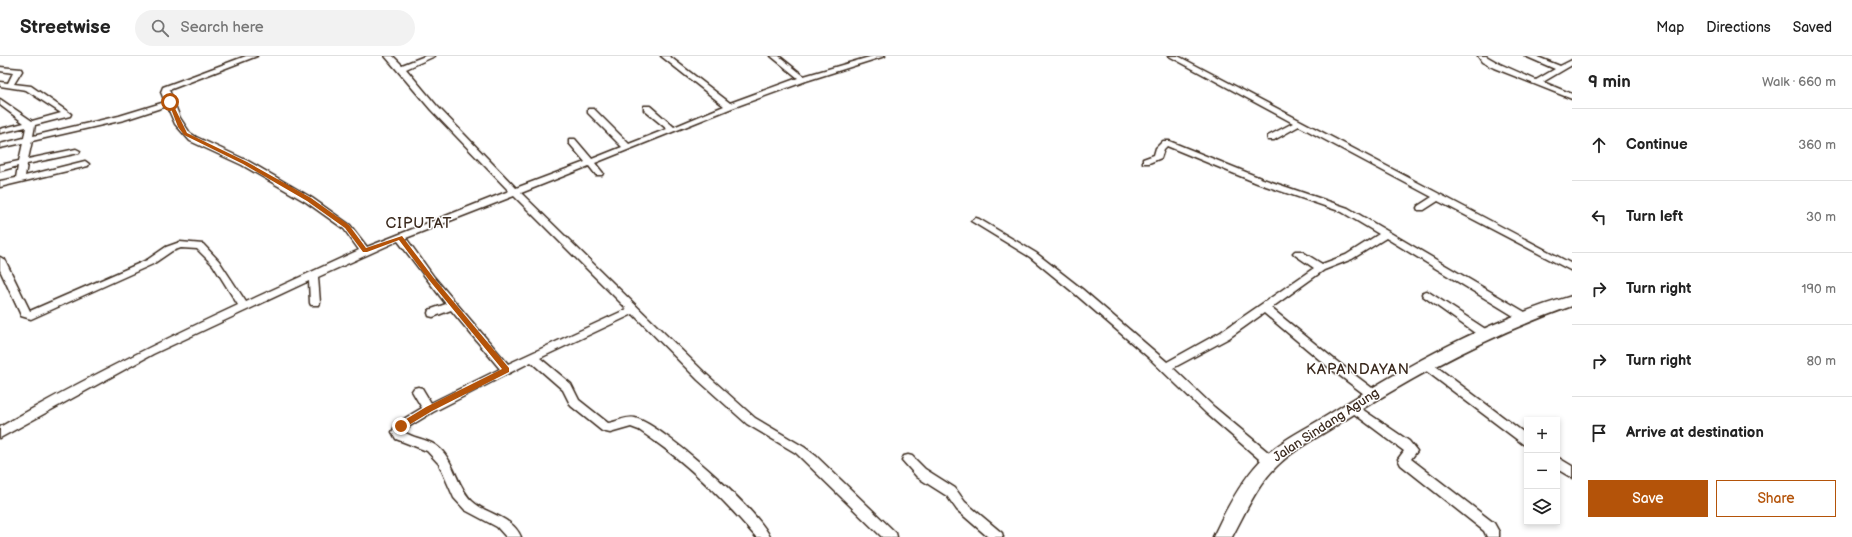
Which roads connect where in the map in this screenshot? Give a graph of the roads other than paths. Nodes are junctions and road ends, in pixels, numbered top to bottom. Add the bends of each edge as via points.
1 (253, 56) edge
2 (389, 56) edge
3 (431, 56) edge
4 (665, 56) edge
5 (775, 56) edge
6 (881, 56) edge
7 (1173, 56) edge
8 (1482, 56) edge
9 (1529, 56) edge
10 (1572, 62) edge
11 (401, 68) junction
12 (1560, 68) junction
13 (0, 69) edge
14 (1572, 71) edge
15 (803, 79) junction
16 (1536, 83) junction
17 (0, 84) edge
18 (10, 85) junction
19 (1572, 98) edge
20 (0, 101) edge
21 (170, 102) junction
22 (729, 106) junction
23 (647, 108) dead end
24 (590, 111) dead end
25 (1299, 123) junction
26 (31, 124) junction
27 (673, 130) junction
28 (0, 132) edge
29 (27, 138) junction
30 (1271, 138) dead end
31 (572, 141) dead end
32 (0, 146) edge
33 (628, 148) junction
34 (76, 151) dead end
35 (1146, 161) dead end
36 (590, 162) junction
37 (23, 163) junction
38 (85, 164) dead end
39 (0, 168) edge
40 (599, 173) dead end
41 (20, 179) junction
42 (0, 184) edge
43 (514, 192) junction
44 (1438, 197) junction
45 (1421, 208) dead end
46 (976, 221) dead end
47 (1386, 234) junction
48 (400, 237) junction
49 (365, 251) junction
50 (1298, 253) dead end
51 (0, 260) edge
52 (1321, 268) junction
53 (1572, 268) edge
54 (313, 274) junction
55 (1427, 294) dead end
56 (1572, 301) edge
57 (315, 303) dead end
58 (453, 305) junction
59 (244, 306) junction
60 (1265, 308) junction
61 (633, 310) junction
62 (433, 313) dead end
63 (1526, 318) junction
64 (1486, 335) junction
65 (532, 357) junction
66 (1425, 364) junction
67 (1166, 367) junction
68 (507, 370) junction
69 (418, 391) dead end
70 (1372, 394) junction
71 (1353, 406) junction
72 (429, 409) junction
73 (0, 433) edge
74 (1524, 439) edge
75 (908, 460) dead end
76 (1270, 462) junction
77 (1560, 464) edge
78 (1572, 473) edge
79 (514, 537) edge
80 (764, 537) edge
81 (891, 537) edge
82 (997, 537) edge
83 (1222, 537) edge
84 (1493, 537) edge

1 - 21 street via 171,86 165,92
2 - 11 street
3 - 11 street
4 - 22 street
5 - 15 street
6 - 15 street
7 - 25 street
8 - 16 street via 1485,60
9 - 12 street
10 - 12 street
11 - 43 street via 434,108
12 - 14 street
12 - 16 street
13 - 18 street via 18,72
15 - 22 street
16 - 19 street
17 - 18 street
18 - 26 street via 28,88 67,114
20 - 26 street
21 - 29 street via 121,118
21 - 49 street via 180,127 186,134 245,163 309,200 347,227
22 - 27 street
23 - 27 street
24 - 33 street
25 - 30 street
25 - 44 street
26 - 28 street
26 - 29 street
27 - 33 street
29 - 32 street
29 - 37 street
31 - 36 street
33 - 36 street
34 - 37 street
35 - 47 street via 1158,156 1160,148 1166,143 1260,181 1345,210
36 - 40 street
36 - 43 street
37 - 39 street
37 - 41 street
38 - 41 street
41 - 42 street
43 - 48 street
43 - 61 street
44 - 45 street
44 - 53 street
46 - 67 street via 1033,256
47 - 52 street via 1349,257
47 - 63 street
48 - 49 street
48 - 58 street
49 - 54 street
50 - 52 street
51 - 59 street via 25,313 31,315 150,262 169,249 180,245 200,246 216,263
52 - 60 street
54 - 57 street
54 - 59 street
55 - 64 street
56 - 63 main road, Jalan Sindang Agung
58 - 62 street
58 - 68 street
59 - 73 street via 149,351
60 - 67 street via 1225,335
60 - 70 street via 1331,364
61 - 65 street
61 - 81 street via 741,412 812,460
63 - 64 main road, Jalan Sindang Agung
64 - 66 main road, Jalan Sindang Agung
65 - 68 street
65 - 80 street via 567,387 575,403 606,428 624,422 637,423 680,452 708,477
66 - 70 main road, Jalan Sindang Agung
66 - 74 street
67 - 76 street via 1210,410
68 - 72 street
69 - 72 street
70 - 71 main road, Jalan Sindang Agung
71 - 76 main road, Jalan Sindang Agung
71 - 84 street via 1406,444 1411,451 1405,461 1489,527
72 - 79 street via 401,426 398,432 400,436 430,448 444,461 458,494 469,506 501,523
75 - 82 street via 920,473 951,492 964,510
76 - 83 main road, Jalan Sindang Agung via 1249,491
77 - 78 street

